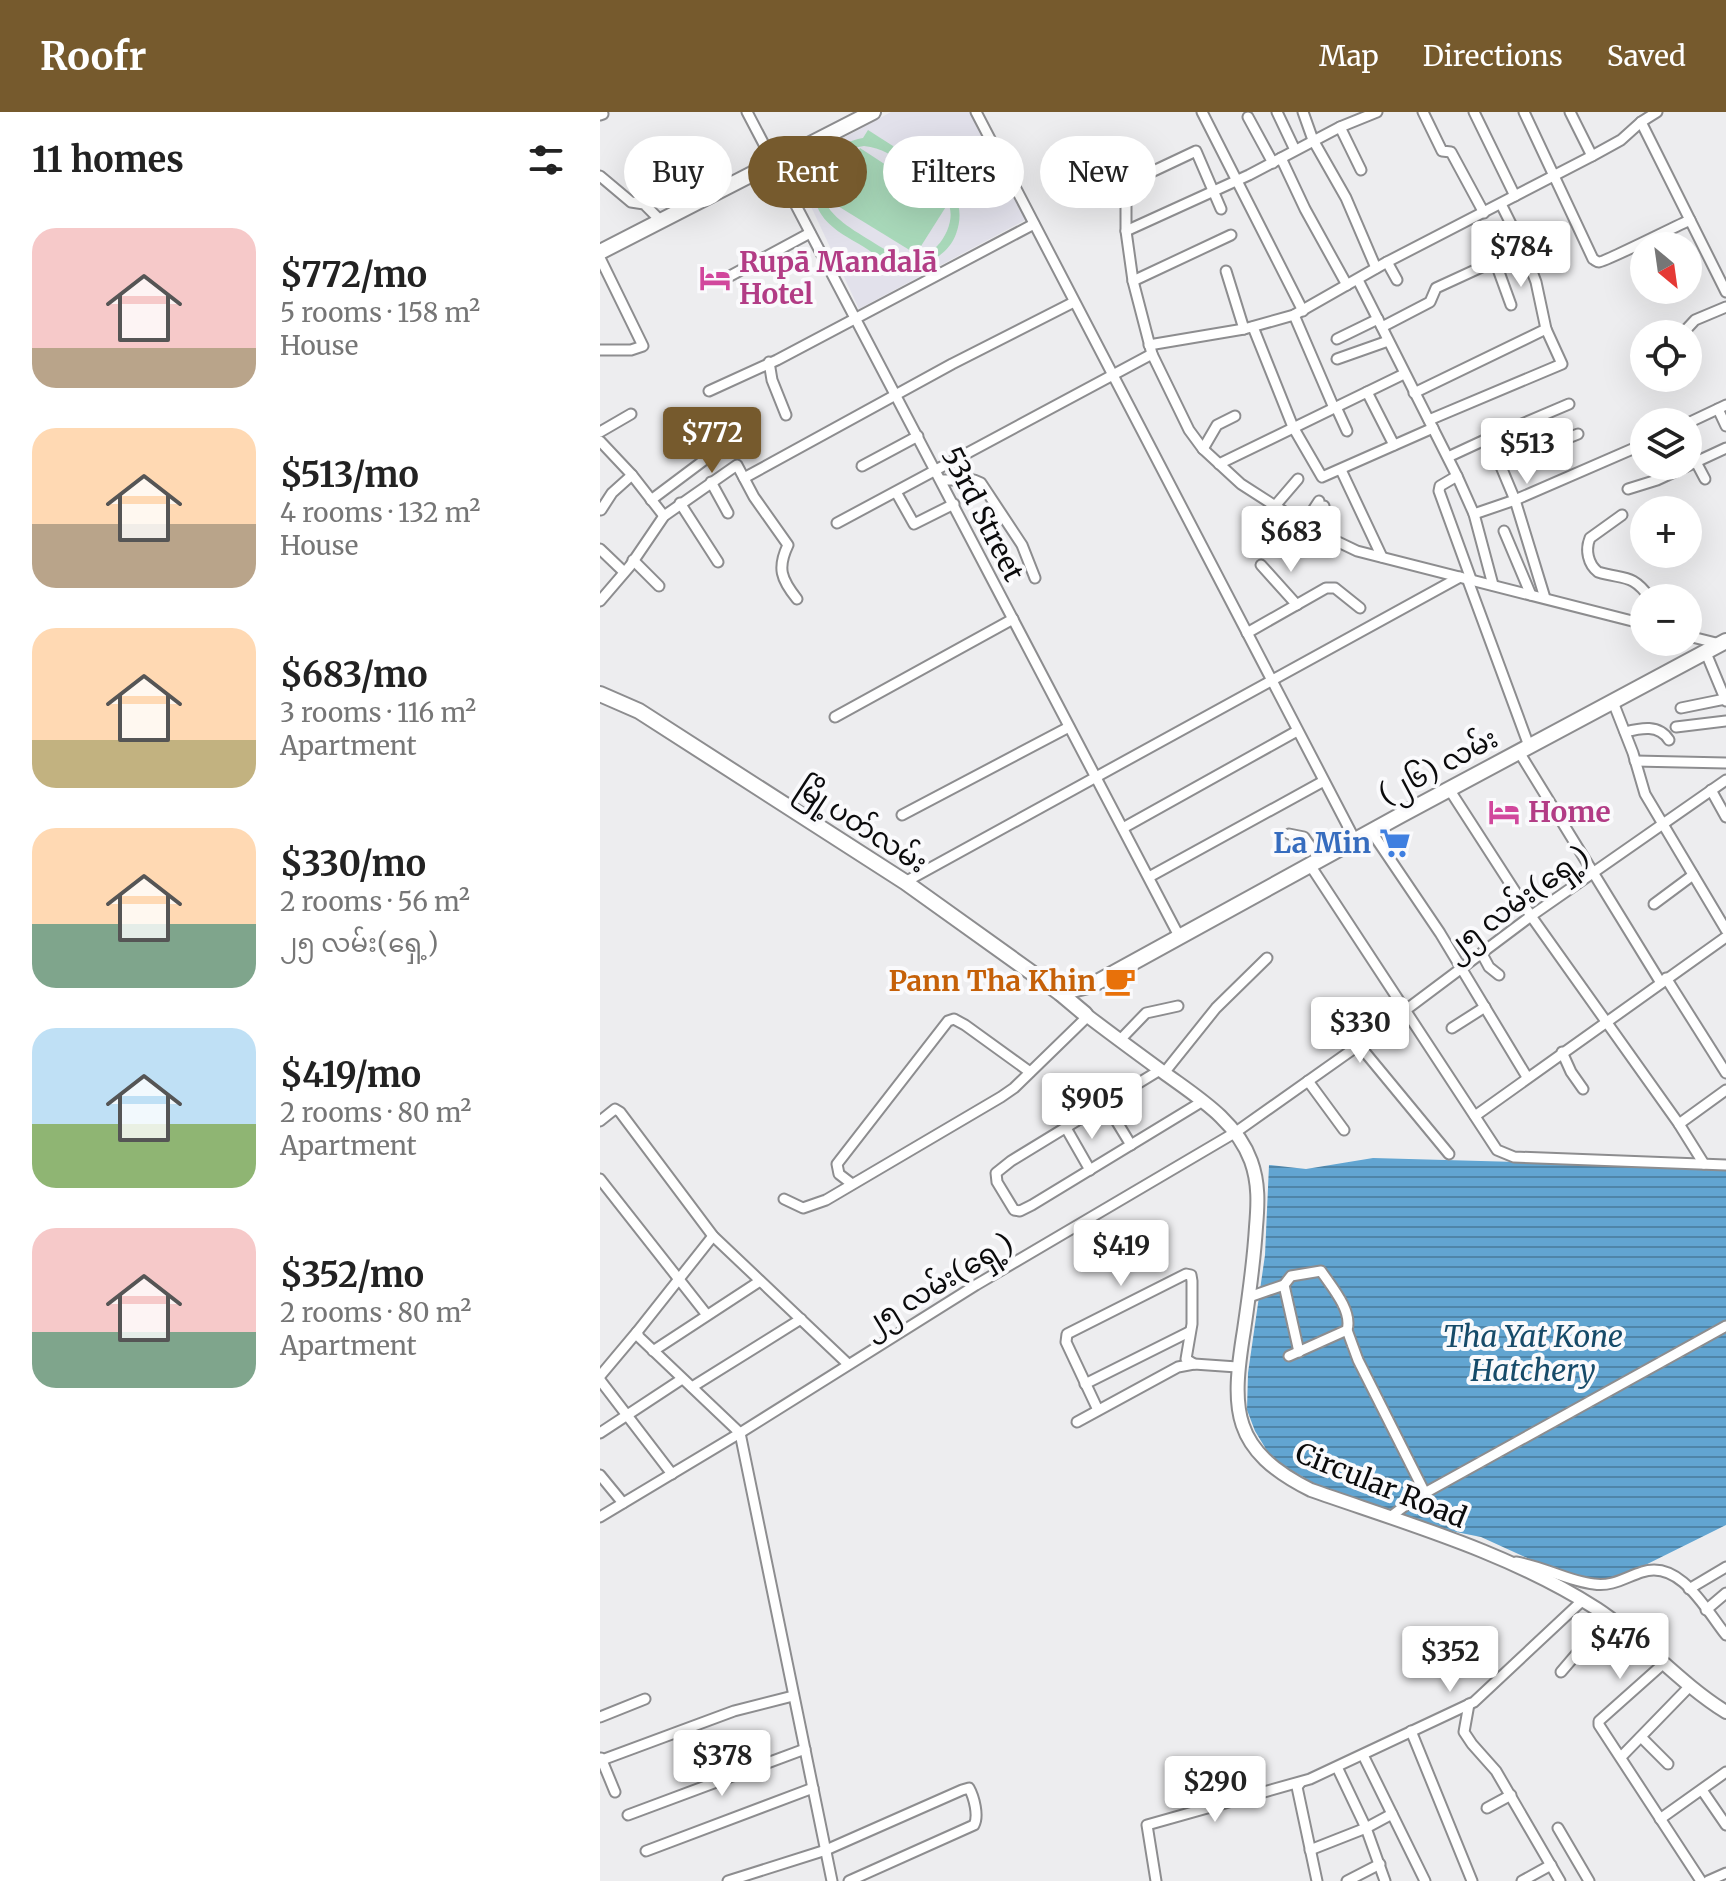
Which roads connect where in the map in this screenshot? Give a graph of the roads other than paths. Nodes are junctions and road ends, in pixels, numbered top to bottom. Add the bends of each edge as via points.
1 (747, 112) edge
2 (873, 112) edge
3 (976, 112) edge
4 (1202, 112) edge
5 (1277, 112) edge
6 (1303, 112) edge
7 (1377, 112) edge
8 (1423, 112) edge
9 (1474, 112) edge
10 (1524, 112) edge
11 (1570, 112) edge
12 (1657, 112) edge
13 (1248, 117) dead end
14 (1641, 122) junction
15 (1340, 127) junction
16 (759, 136) edge
17 (827, 136) edge
18 (1313, 140) junction
19 (1295, 150) junction
20 (1592, 156) junction
21 (1277, 161) junction
22 (1361, 170) dead end
23 (600, 176) edge
24 (1553, 176) junction
25 (748, 177) edge
26 (1237, 180) junction
27 (1213, 191) junction
28 (1515, 196) junction
29 (1501, 204) junction
30 (797, 208) edge
31 (1221, 209) dead end
32 (1484, 213) junction
33 (1690, 220) junction
34 (661, 221) junction
35 (1034, 224) junction
36 (1126, 231) junction
37 (810, 233) junction
38 (1231, 235) dead end
39 (1523, 248) junction
40 (600, 255) edge
41 (1495, 261) junction
42 (1387, 262) junction
43 (1376, 268) junction
44 (1226, 271) dead end
45 (730, 276) dead end
46 (1358, 280) junction
47 (1397, 280) dead end
48 (1133, 281) junction
49 (1347, 285) junction
50 (1726, 292) edge
51 (1074, 302) junction
52 (1511, 305) dead end
53 (1726, 307) edge
54 (1299, 313) junction
55 (855, 318) junction
56 (1695, 320) edge
57 (1380, 323) junction
58 (1249, 328) junction
59 (1546, 329) junction
60 (1337, 339) dead end
61 (1388, 341) junction
62 (1151, 349) junction
63 (600, 350) edge
64 (1337, 359) dead end
65 (769, 362) junction
66 (1404, 374) junction
67 (1112, 376) junction
68 (709, 391) dead end
69 (1367, 392) junction
70 (1414, 393) junction
71 (896, 394) junction
72 (1569, 404) dead end
73 (1335, 407) junction
74 (1722, 407) edge
75 (631, 414) dead end
76 (786, 415) dead end
77 (1235, 416) dead end
78 (1702, 416) edge
79 (1431, 424) junction
80 (1726, 426) edge
81 (690, 427) dead end
82 (1293, 427) junction
83 (1347, 431) dead end
84 (600, 432) edge
85 (1578, 434) dead end
86 (918, 436) junction
87 (1489, 438) junction
88 (600, 441) edge
89 (1394, 445) junction
90 (1726, 448) edge
91 (1203, 449) junction
92 (1630, 450) edge
93 (1448, 457) junction
94 (1702, 459) edge
95 (1219, 464) junction
96 (1500, 465) junction
97 (862, 466) dead end
98 (1341, 470) junction
99 (1702, 473) edge
100 (632, 475) junction
101 (938, 475) junction
102 (1457, 476) junction
103 (744, 478) junction
104 (1298, 479) dead end
105 (1705, 479) dead end
106 (1657, 480) edge
107 (711, 482) junction
108 (1628, 489) dead end
109 (896, 492) junction
110 (651, 500) junction
111 (1515, 500) junction
112 (680, 503) junction
113 (1322, 503) dead end
114 (954, 504) junction
115 (1274, 507) junction
116 (601, 510) edge
117 (728, 513) dead end
118 (1474, 514) junction
119 (1622, 515) dead end
120 (664, 516) junction
121 (837, 523) dead end
122 (1307, 526) junction
123 (1504, 531) dead end
124 (600, 549) edge
125 (1382, 557) junction
126 (633, 560) junction
127 (718, 562) dead end
128 (1261, 565) dead end
129 (623, 571) junction
130 (1035, 578) dead end
131 (1466, 578) junction
132 (1638, 584) edge
133 (1493, 585) junction
134 (659, 586) dead end
135 (1531, 595) junction
136 (1545, 598) junction
137 (797, 599) dead end
138 (600, 601) edge
139 (1297, 605) junction
140 (1360, 608) dead end
141 (1013, 619) junction
142 (1630, 620) edge
143 (1247, 633) junction
144 (1702, 639) edge
145 (1723, 643) edge
146 (1706, 653) junction
147 (1270, 680) junction
148 (600, 694) edge
149 (1726, 700) edge
150 (1613, 702) junction
151 (1681, 708) dead end
152 (835, 717) dead end
153 (1726, 721) edge
154 (1069, 727) junction
155 (1676, 727) dead end
156 (1297, 731) junction
157 (1625, 732) junction
158 (1669, 740) dead end
159 (1524, 749) junction
160 (1635, 761) junction
161 (1726, 763) edge
162 (1096, 777) junction
163 (1726, 780) edge
164 (1322, 782) junction
165 (1449, 789) junction
166 (1711, 790) junction
167 (902, 815) dead end
168 (1726, 817) edge
169 (1662, 824) junction
170 (1123, 828) junction
171 (1371, 831) junction
172 (1289, 834) dead end
173 (1355, 840) junction
174 (1315, 862) junction
175 (1594, 873) junction
176 (1693, 875) junction
177 (1149, 877) junction
178 (905, 882) junction
179 (1654, 904) dead end
180 (1531, 916) junction
181 (1726, 930) edge
182 (1179, 936) junction
183 (1726, 937) edge
184 (1482, 954) junction
185 (1267, 958) dead end
186 (1462, 969) junction
187 (1499, 975) dead end
188 (1664, 980) junction
189 (1092, 985) junction
190 (1060, 993) junction
191 (1178, 1006) dead end
192 (1485, 1007) junction
193 (1404, 1010) junction
194 (1087, 1015) junction
195 (1604, 1022) junction
196 (1452, 1028) dead end
197 (1120, 1040) junction
198 (1359, 1045) junction
199 (1562, 1052) junction
200 (1030, 1072) junction
201 (1162, 1072) junction
202 (1726, 1073) edge
203 (1527, 1077) junction
204 (1308, 1081) junction
205 (1583, 1089) dead end
206 (1726, 1090) edge
207 (1203, 1101) junction
208 (1106, 1104) junction
209 (1475, 1116) junction
210 (600, 1121) edge
211 (1679, 1124) junction
212 (1066, 1128) junction
213 (1344, 1130) dead end
214 (1236, 1132) junction
215 (1131, 1145) junction
216 (1449, 1154) dead end
217 (1704, 1164) junction
218 (1726, 1165) edge
219 (1090, 1170) junction
220 (600, 1179) edge
221 (852, 1184) junction
222 (784, 1199) dead end
223 (713, 1236) junction
224 (677, 1279) junction
225 (760, 1281) junction
226 (1284, 1285) junction
227 (1249, 1297) junction
228 (707, 1315) junction
229 (801, 1319) junction
230 (1726, 1326) edge
231 (1347, 1330) junction
232 (637, 1332) junction
233 (1189, 1332) junction
234 (653, 1351) junction
235 (848, 1364) junction
236 (1194, 1364) junction
237 (1237, 1367) junction
238 (682, 1379) junction
239 (1085, 1384) junction
240 (692, 1387) junction
241 (1098, 1410) junction
242 (627, 1415) junction
243 (1077, 1422) dead end
244 (600, 1433) edge
245 (740, 1433) junction
246 (672, 1474) junction
247 (600, 1475) edge
248 (1425, 1493) junction
249 (623, 1503) junction
250 (600, 1517) edge
251 (1390, 1517) junction
252 (1511, 1561) junction
253 (1726, 1567) edge
254 (1689, 1589) junction
255 (1726, 1593) edge
256 (1583, 1600) junction
257 (1706, 1610) junction
258 (1608, 1617) junction
259 (1726, 1635) edge
260 (1663, 1664) junction
261 (1561, 1672) dead end
262 (1690, 1686) junction
263 (793, 1696) junction
264 (645, 1699) dead end
265 (1469, 1704) junction
266 (1726, 1712) edge
267 (600, 1717) edge
268 (1411, 1731) junction
269 (1642, 1738) junction
270 (805, 1749) junction
271 (1363, 1755) junction
272 (601, 1757) edge
273 (1621, 1757) junction
274 (1668, 1764) dead end
275 (1337, 1767) junction
276 (1726, 1772) edge
277 (1300, 1783) junction
278 (813, 1788) junction
279 (1702, 1790) junction
280 (615, 1792) dead end
281 (1511, 1795) junction
282 (1487, 1808) dead end
283 (1392, 1814) junction
284 (628, 1815) dead end
285 (1660, 1819) junction
286 (1726, 1825) edge
287 (1366, 1828) junction
288 (1558, 1828) dead end
289 (1313, 1849) junction
290 (826, 1850) junction
291 (646, 1851) dead end
292 (1380, 1864) junction
293 (1551, 1865) junction
294 (1726, 1873) edge
295 (728, 1881) edge
296 (832, 1881) edge
297 (849, 1881) edge
298 (1156, 1881) edge
299 (1317, 1881) edge
300 (1347, 1881) edge
301 (1385, 1881) edge
302 (1425, 1881) edge
303 (1472, 1881) edge
304 (1522, 1881) edge
305 (1560, 1881) edge
306 (1589, 1881) edge
307 (1701, 1881) edge
308 (1708, 1881) edge

1 - 16 street, 53rd Street
2 - 17 main road
3 - 35 street
4 - 26 street
5 - 19 street
6 - 18 street
7 - 15 street
8 - 32 street via 1442,151 1458,161
9 - 28 street
10 - 24 street
11 - 20 street
12 - 14 street
13 - 21 street
14 - 20 street
14 - 33 street
15 - 18 street
15 - 22 street
18 - 19 street
18 - 43 street
19 - 21 street
20 - 24 street
21 - 26 street
21 - 49 street
23 - 34 street
24 - 28 street
24 - 33 street via 1599,262
25 - 34 main road
26 - 27 street
26 - 54 street
27 - 31 street
27 - 36 street
27 - 36 street via 1196,151 1128,181
28 - 29 street
29 - 32 street
29 - 39 street
30 - 37 street, 53rd Street
32 - 42 street
33 - 50 street
34 - 40 main road
35 - 51 street
35 - 55 street
36 - 48 street
37 - 45 street
37 - 55 street, 53rd Street
38 - 48 street
39 - 41 street
39 - 59 street
40 - 63 street via 643,346
41 - 52 street
41 - 57 street via 1436,288 1430,302
42 - 43 street
42 - 47 street
43 - 46 street
44 - 58 street
46 - 49 street
46 - 57 street
48 - 62 street
49 - 54 street
51 - 67 street
51 - 71 street
53 - 56 street
54 - 58 street
54 - 73 street
55 - 65 street
55 - 71 street, 53rd Street
57 - 60 street
57 - 61 street
58 - 62 street
58 - 82 street
59 - 70 street
59 - 79 street via 1562,364
61 - 64 street
61 - 66 street
62 - 67 street
62 - 91 street via 1174,403
65 - 68 street
65 - 76 street
66 - 69 street
66 - 70 street
67 - 101 street
67 - 143 street
69 - 73 street
69 - 89 street
70 - 79 street
71 - 86 street, 53rd Street
71 - 103 street
72 - 87 street
73 - 82 street
73 - 83 street
74 - 78 street
74 - 80 street
75 - 84 street
77 - 91 street via 1217,425
79 - 89 street
79 - 93 street
81 - 110 street via 703,448 703,461
82 - 95 street
82 - 98 street via 1322,477
85 - 96 street
86 - 97 street
86 - 101 street, 53rd Street
87 - 93 street
87 - 96 street
88 - 100 street
89 - 98 street
90 - 94 street
91 - 95 street
92 - 111 street
93 - 102 street
95 - 115 street
96 - 111 street
98 - 125 street
99 - 105 street
100 - 110 street
100 - 116 street
101 - 109 street
101 - 114 street, 53rd Street
101 - 130 street via 981,483 1022,545
102 - 118 street
102 - 131 street via 1439,491
103 - 107 street via 737,465
103 - 137 street via 788,545 780,573
104 - 115 street
106 - 108 street
107 - 112 street
107 - 117 street
109 - 114 street via 914,524
109 - 121 street
110 - 120 street
111 - 118 street
111 - 136 street
112 - 120 street
112 - 127 street
113 - 122 street
114 - 141 street, 53rd Street
115 - 122 street
118 - 133 street
119 - 132 street via 1590,538 1589,559 1598,572 1625,576
120 - 126 street
122 - 125 street via 1340,545
123 - 135 street
124 - 129 street
125 - 131 street
126 - 129 street
126 - 134 street
128 - 139 street
129 - 138 street
131 - 133 street
131 - 147 street
131 - 159 street
133 - 135 street
135 - 136 street
136 - 142 street
139 - 140 street via 1330,587
139 - 143 street
141 - 152 street
141 - 154 street, 53rd Street
143 - 147 street
144 - 145 street
145 - 146 main road, (၂၆) လမ်း
146 - 149 street
146 - 150 main road, (၂၆) လမ်း
147 - 156 street
147 - 162 street
148 - 178 main road, မြို့ပတ်လမ်း via 639,711
149 - 151 street
150 - 157 street
150 - 159 main road, (၂၆) လမ်း
153 - 155 street
154 - 162 street, 53rd Street
154 - 167 street
156 - 164 street
156 - 170 street
157 - 158 street via 1657,729
157 - 160 street
159 - 165 main road, (၂၆) လမ်း
159 - 175 street
160 - 161 street
160 - 169 street
162 - 170 street, 53rd Street
162 - 178 street
163 - 166 street, ၂၅ လမ်း(ရှေ့)
164 - 173 street
164 - 177 street
165 - 171 main road, (၂၆) လမ်း
165 - 180 street
166 - 168 street
166 - 169 street, ၂၅ လမ်း(ရှေ့)
169 - 175 street, ၂၅ လမ်း(ရှေ့)
169 - 176 street
170 - 177 street, 53rd Street
171 - 173 main road, (၂၆) လမ်း
171 - 186 street
172 - 174 street via 1304,837
173 - 174 main road, (၂၆) လမ်း
174 - 182 main road, (၂၆) လမ်း
174 - 193 street
175 - 180 street, ၂၅ လမ်း(ရှေ့)
175 - 188 street
176 - 179 street
176 - 181 street
177 - 182 street, 53rd Street
178 - 190 main road, မြို့ပတ်လမ်း
180 - 184 street, ၂၅ လမ်း(ရှေ့)
180 - 195 street
182 - 189 main road, (၂၆) လမ်း
183 - 188 street
184 - 186 street, ၂၅ လမ်း(ရှေ့)
184 - 187 street
185 - 201 street
186 - 192 street
186 - 193 street, ၂၅ လမ်း(ရှေ့)
188 - 195 street
188 - 202 street
189 - 190 main road, (၂၆) လမ်း
189 - 194 main road via 1085,997
190 - 194 main road, မြို့ပတ်လမ်း
191 - 197 street via 1146,1013
192 - 196 street
192 - 203 street
193 - 198 street, ၂၅ လမ်း(ရှေ့)
193 - 209 street
194 - 197 street, Circular Road
194 - 200 street
195 - 199 street
195 - 211 street
197 - 201 street, Circular Road
198 - 204 street, ၂၅ လမ်း(ရှေ့)
198 - 216 street
199 - 203 street
199 - 205 street
200 - 221 street via 1001,1097
200 - 221 street via 965,1025 948,1021 837,1164 839,1174
201 - 207 street, Circular Road
201 - 208 street
203 - 209 street
204 - 213 street
204 - 214 street, ၂၅ လမ်း(ရှေ့)
206 - 211 street
207 - 214 street, Circular Road
207 - 215 street
208 - 212 street
208 - 215 street
209 - 217 street via 1497,1150 1514,1157
210 - 223 street via 609,1111 620,1112
211 - 217 street
212 - 219 street
212 - 219 street via 996,1173 1008,1203 1020,1211
214 - 227 street, Circular Road via 1259,1193
214 - 235 street, ၂၅ လမ်း(ရှေ့)
215 - 219 street
217 - 218 street
220 - 224 street
221 - 222 street via 803,1208
223 - 224 street
223 - 225 street
224 - 228 street
224 - 232 street
225 - 228 street
225 - 229 street
226 - 227 street
226 - 231 street via 1291,1276 1321,1271 1349,1321
226 - 231 street via 1294,1354
227 - 237 street, Circular Road
228 - 234 street
229 - 235 street
229 - 240 street
230 - 248 street
231 - 248 street
232 - 234 street
232 - 242 street via 600,1376
233 - 236 street via 1186,1359
233 - 239 street
233 - 239 street via 1192,1281 1186,1274 1067,1334
234 - 238 street
235 - 245 street, ၂၅ လမ်း(ရှေ့)
236 - 237 street
236 - 241 street via 1178,1367
237 - 251 street, Circular Road via 1240,1421 1266,1462 1311,1490
238 - 240 street
238 - 242 street
239 - 241 street
240 - 245 street
241 - 243 street
242 - 244 street
242 - 246 street
245 - 246 street, ၂၅ လမ်း(ရှေ့)
245 - 263 street
246 - 249 street, ၂၅ လမ်း(ရှေ့)
247 - 249 street
248 - 251 street
249 - 250 street, ၂၅ လမ်း(ရှေ့)
251 - 252 street, Circular Road
252 - 254 street via 1597,1585 1659,1569
252 - 256 street, Circular Road
253 - 254 street
254 - 257 street
255 - 257 street
256 - 258 street, Circular Road
256 - 265 street
257 - 259 street
258 - 260 street, Circular Road
258 - 261 street
260 - 262 street, Circular Road
260 - 273 street via 1599,1721
262 - 266 street, Circular Road
262 - 269 street
263 - 270 street
263 - 272 street
264 - 267 street
265 - 268 street
265 - 281 street via 1464,1732
268 - 271 street
268 - 303 street
269 - 273 street
269 - 274 street
270 - 278 street
270 - 284 street
271 - 275 street
271 - 283 street
272 - 280 street
273 - 285 street
275 - 277 street
275 - 287 street
276 - 279 street
277 - 289 street
277 - 298 street via 1147,1825
278 - 290 street
278 - 291 street
279 - 285 street
279 - 286 street
281 - 282 street
281 - 293 street
283 - 287 street
283 - 302 street
285 - 307 street
287 - 289 street
287 - 292 street
288 - 306 street
289 - 299 street
290 - 295 street
290 - 296 street
290 - 297 street via 962,1790 972,1792 974,1825
292 - 300 street
292 - 301 street
293 - 304 street
293 - 305 street
294 - 308 street

